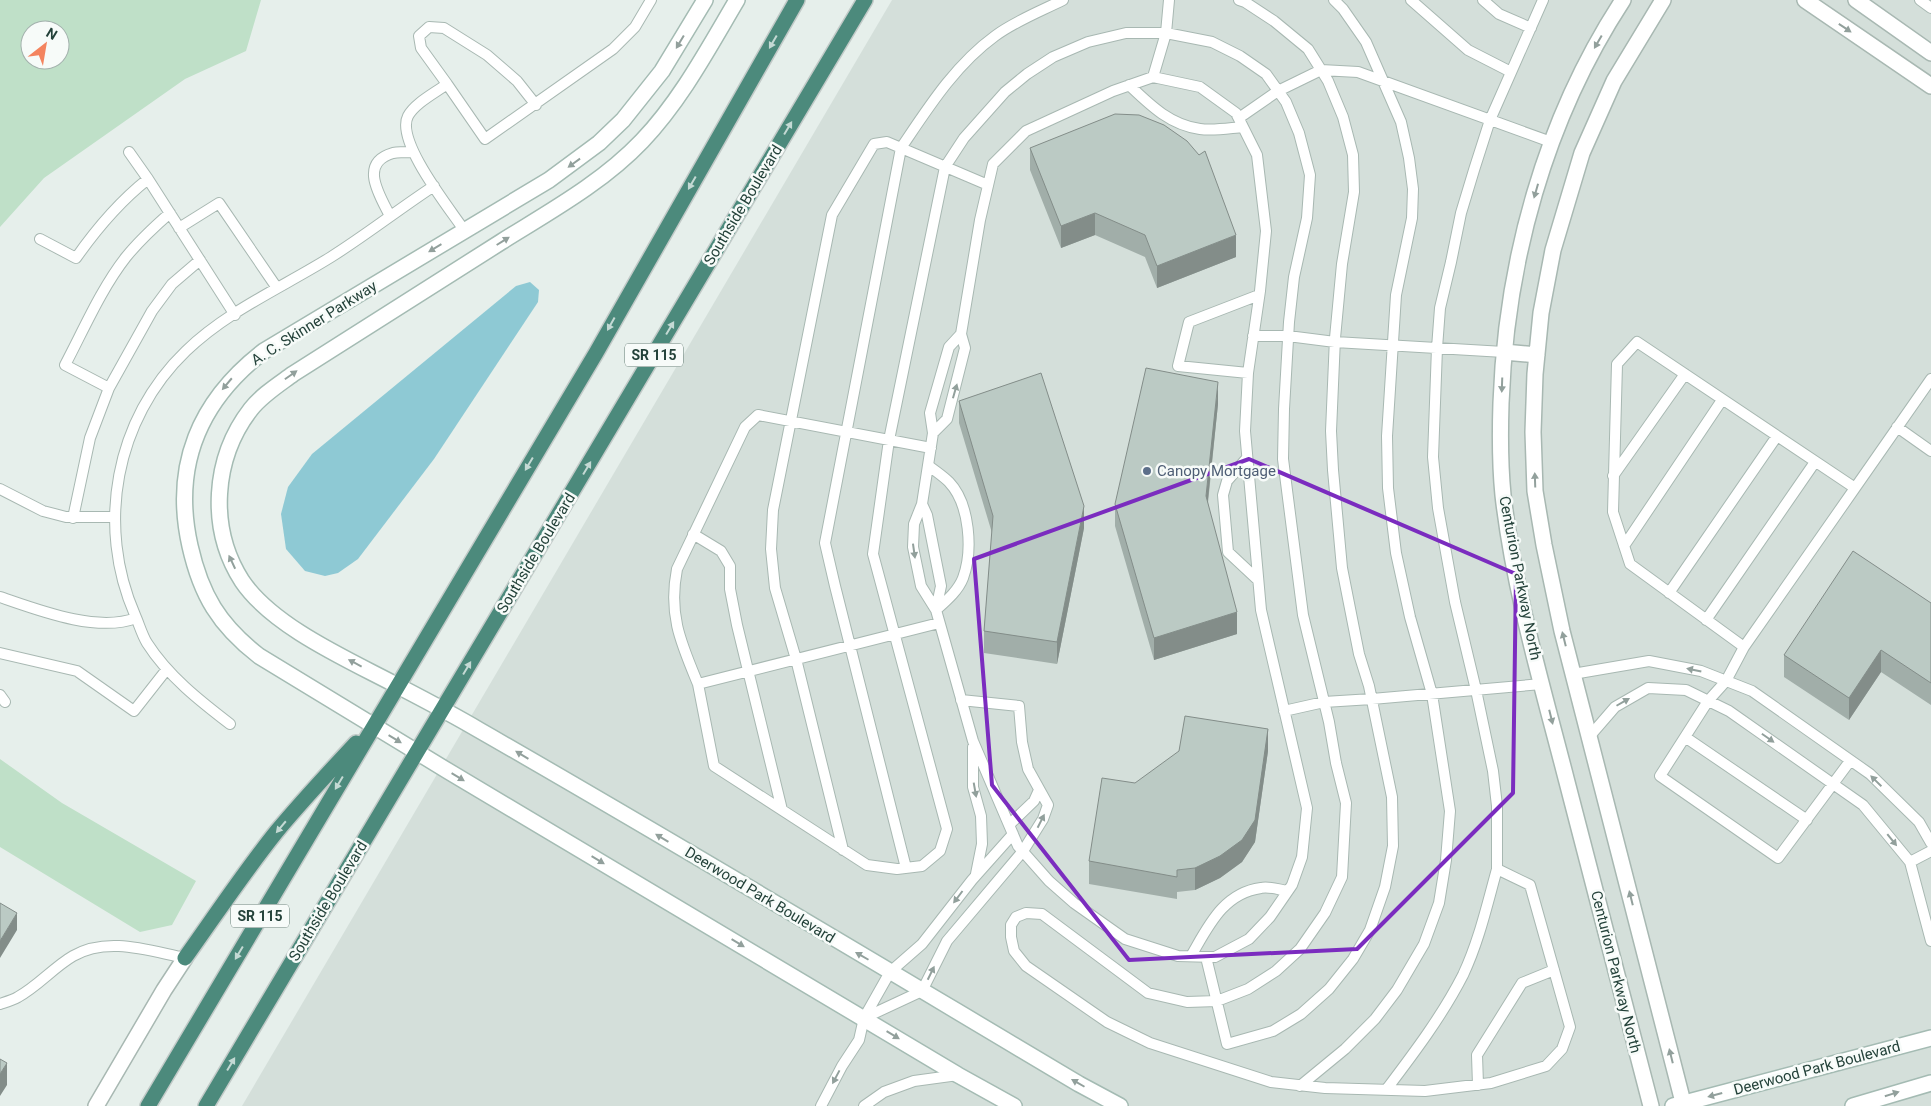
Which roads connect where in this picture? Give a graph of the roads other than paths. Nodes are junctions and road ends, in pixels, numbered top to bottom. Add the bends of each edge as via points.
1 (650, 0) edge
2 (705, 0) edge
3 (737, 0) edge
4 (797, 0) edge
5 (865, 0) edge
6 (1063, 0) edge
7 (1169, 0) edge
8 (1239, 0) edge
9 (1334, 0) edge
10 (1411, 0) edge
11 (1483, 0) edge
12 (1543, 0) edge
13 (1623, 0) edge
14 (1663, 0) edge
15 (1805, 0) edge
16 (1856, 0) edge
17 (1920, 0) edge
18 (1931, 8) edge
19 (1531, 28) junction
20 (1166, 34) junction
21 (1931, 53) edge
22 (1320, 70) junction
23 (1511, 72) junction
24 (1153, 77) junction
25 (1381, 79) junction
26 (447, 84) junction
27 (1129, 85) junction
28 (1931, 86) edge
29 (1278, 90) junction
30 (536, 105) junction
31 (1490, 120) junction
32 (1241, 123) junction
33 (1551, 142) junction
34 (901, 148) junction
35 (129, 152) dead end
36 (412, 152) junction
37 (945, 167) junction
38 (148, 179) junction
39 (988, 185) junction
40 (434, 186) junction
41 (170, 213) junction
42 (390, 216) junction
43 (179, 228) junction
44 (464, 230) junction
45 (40, 239) dead end
46 (200, 260) junction
47 (277, 288) junction
48 (1259, 295) junction
49 (235, 315) junction
50 (962, 334) junction
51 (1253, 336) junction
52 (1288, 336) junction
53 (1335, 342) junction
54 (1393, 345) junction
55 (1437, 348) junction
56 (1504, 352) junction
57 (1537, 355) junction
58 (1248, 373) junction
59 (1685, 374) junction
60 (1931, 378) edge
61 (108, 388) junction
62 (1928, 390) edge
63 (1722, 400) junction
64 (791, 421) junction
65 (1897, 428) junction
66 (846, 432) junction
67 (933, 434) junction
68 (1777, 436) junction
69 (889, 440) junction
70 (931, 448) junction
71 (1931, 451) edge
72 (1247, 458) junction
73 (1815, 462) junction
74 (928, 465) junction
75 (1614, 476) junction
76 (1855, 488) junction
77 (0, 489) edge
78 (922, 504) junction
79 (114, 517) junction
80 (73, 518) junction
81 (693, 534) junction
82 (1624, 546) junction
83 (1258, 580) junction
84 (1670, 593) junction
85 (0, 596) edge
86 (936, 610) junction
87 (136, 618) junction
88 (1706, 620) junction
89 (939, 623) junction
90 (896, 634) junction
91 (850, 646) junction
92 (1744, 647) junction
93 (0, 653) edge
94 (796, 659) junction
95 (168, 669) junction
96 (748, 672) junction
97 (1573, 674) junction
98 (1726, 681) junction
99 (698, 684) junction
100 (1542, 684) junction
101 (398, 686) junction
102 (1476, 690) junction
103 (1432, 694) junction
104 (1372, 699) junction
105 (961, 700) junction
106 (1708, 701) junction
107 (1324, 702) junction
108 (442, 709) junction
109 (1284, 710) junction
110 (230, 724) dead end
111 (373, 726) junction
112 (1590, 737) junction
113 (1685, 737) junction
114 (972, 741) junction
115 (417, 752) junction
116 (1850, 761) junction
117 (1834, 784) junction
118 (1039, 790) junction
119 (782, 810) junction
120 (1807, 820) junction
121 (1011, 829) junction
122 (1931, 843) edge
123 (844, 850) junction
124 (1023, 850) junction
125 (1931, 852) edge
126 (1910, 862) junction
127 (906, 868) junction
128 (1496, 869) junction
129 (976, 876) junction
130 (1288, 891) junction
131 (1931, 941) edge
132 (1191, 956) junction
133 (1206, 957) junction
134 (186, 958) junction
135 (1554, 970) junction
136 (890, 972) junction
137 (922, 991) junction
138 (1216, 1001) junction
139 (0, 1004) edge
140 (864, 1018) junction
141 (1931, 1038) edge
142 (958, 1076) junction
143 (1931, 1083) edge
144 (1478, 1085) junction
145 (1300, 1086) junction
146 (1386, 1090) junction
147 (1680, 1105) edge
148 (96, 1106) edge
149 (148, 1106) edge
150 (206, 1106) edge
151 (821, 1106) edge
152 (864, 1106) edge
153 (1014, 1106) edge
154 (1120, 1106) edge
155 (1651, 1106) edge
156 (1854, 1106) edge

1 - 30 lane via 635,27 613,49
2 -> 44 main road, A. C. Skinner Parkway via 662,71 623,120 599,143 549,180
101 -> 3 main road, A. C. Skinner Parkway via 284,622 268,610 244,583 225,545 219,510 222,468 233,438 258,401 293,374 566,201 617,164 671,107
4 -> 101 highway, SR 115 via 596,352
108 -> 5 highway, Southside Boulevard / SR 115
6 - 34 lane via 995,36 962,66
7 - 20 lane
8 - 22 lane via 1274,21 1308,49
9 - 25 lane via 1366,42
10 - 23 lane via 1468,50
11 - 19 lane via 1499,14
12 - 19 lane
13 -> 33 main road, Centurion Parkway North via 1584,66
14 - 57 main road, Centurion Parkway North via 1614,81 1582,153 1554,250 1541,313
15 -> 28 main road
16 - 21 main road
17 - 18 lane
19 - 23 lane
20 - 24 lane
20 - 29 lane via 1212,42 1240,56 1266,74
20 - 37 lane via 1126,33 1088,42 1052,57 1005,92 964,138
22 - 25 lane via 1358,72
22 - 29 lane
22 - 53 lane via 1343,117 1353,155 1354,192 1342,264
23 - 31 lane
24 - 27 lane
24 - 32 lane via 1200,87 1236,113
25 - 31 lane
25 - 54 lane via 1401,122 1413,189 1412,218 1396,295
26 - 30 lane via 485,139
26 - 30 lane via 421,48 419,36 429,27 444,28 487,55 517,81
26 - 36 lane via 417,106 408,117 407,132
27 - 32 lane via 1155,110 1175,122 1201,129
27 - 39 lane via 1026,131 993,164
29 - 32 lane
29 - 52 lane via 1299,132 1310,175 1307,218 1294,277
31 - 33 lane
31 - 55 lane via 1461,213 1440,308
32 - 48 lane via 1257,155 1266,231
33 -> 56 main road, Centurion Parkway North via 1521,242
34 - 37 lane
34 - 64 lane via 888,142 874,144 832,215
34 - 66 lane
35 - 38 lane
36 - 40 lane
36 - 42 lane via 392,153 379,161 373,173 374,186
37 - 39 lane
37 - 69 lane
38 - 41 lane
38 - 45 lane via 113,210 76,258
39 - 50 lane
40 - 42 lane
40 - 44 lane
41 - 43 lane
41 - 61 lane via 126,257 65,365
42 - 47 lane via 332,256
43 - 46 lane
43 - 47 lane via 219,203
44 -> 111 main road, A. C. Skinner Parkway via 277,342 238,372 217,397 201,425 186,470 187,536 198,579 218,615 234,635 260,656
46 - 49 lane
46 - 61 lane via 172,284 152,311
47 - 49 lane
48 - 51 lane
48 - 58 lane via 1189,322 1178,366
49 - 79 lane via 186,351 151,393 139,415 122,462
67 -> 50 lane via 947,419 965,348
50 - 67 lane via 949,347 930,413
51 - 52 lane
51 - 58 lane
52 - 53 lane
52 - 107 lane via 1284,459 1303,615
53 - 54 lane
53 - 104 lane via 1331,431 1342,568 1359,654
54 - 55 lane
54 - 103 lane via 1387,436 1396,553
55 - 56 lane
55 - 102 lane via 1433,457 1438,508 1455,602
56 - 57 main road
56 -> 100 main road, Centurion Parkway North via 1500,432 1503,494 1511,551
97 -> 57 main road, Centurion Parkway North via 1544,545 1536,491 1533,432
58 - 72 lane
59 - 63 lane
59 - 75 lane
59 - 75 lane via 1636,342 1617,364
60 - 62 lane
61 - 80 lane via 90,438
62 - 65 lane
63 - 68 lane
63 - 82 lane
64 - 66 lane
64 - 81 lane via 758,414 745,427
64 - 94 lane via 773,510 771,549 775,588
65 - 71 lane
65 - 76 lane
66 - 69 lane
66 - 91 lane via 826,543
67 - 70 lane
68 - 73 lane
68 - 84 lane
69 - 70 lane
69 - 90 lane via 873,554
70 - 74 lane
72 - 83 lane
72 - 83 lane via 1227,481 1222,495 1228,552
73 - 76 lane
73 - 88 lane
74 - 78 lane
74 - 86 lane via 950,483 962,502 969,550 962,578
75 - 82 lane via 1613,512
76 - 92 lane
77 - 80 lane via 43,511
78 - 86 lane via 941,586
78 -> 86 lane via 914,524 913,548 921,586
79 - 80 lane
79 - 87 lane via 119,569
81 - 96 lane via 721,551 730,566 730,589
81 - 99 lane via 677,569 673,590 680,642
82 - 84 lane via 1630,564
83 - 109 lane via 1261,610
84 - 88 lane
85 - 87 lane via 48,613 108,624
86 - 89 lane
87 - 95 lane via 147,642
88 - 92 lane
89 - 90 lane
89 - 105 lane
90 - 91 lane
90 - 127 lane via 947,829 940,851 922,866
91 - 94 lane
91 - 127 lane
92 - 98 lane
93 - 95 lane via 77,671 134,711
94 - 96 lane
94 - 123 lane
95 - 110 lane via 197,699
96 - 99 lane
96 - 119 lane
98 -> 97 lane via 1702,671 1649,661
97 - 112 main road, Centurion Parkway North
98 - 106 lane
98 - 116 lane via 1752,691
99 - 119 lane via 714,766
100 - 102 lane
100 -> 155 main road, Centurion Parkway North
101 - 108 main road, Deerwood Park Boulevard
101 - 111 highway, SR 115
102 - 103 lane
102 - 128 lane via 1497,806
103 - 104 lane
103 - 145 lane via 1450,811 1439,903 1424,944 1391,998 1345,1049
104 - 107 lane
104 - 138 lane via 1392,797 1394,846 1385,887 1370,930 1353,959 1329,989 1301,1014 1273,1031 1227,1044
105 - 114 lane
105 - 118 lane via 1019,706 1028,769
112 -> 106 lane via 1615,707 1648,688 1686,690
106 - 113 lane
106 -> 117 lane via 1729,711
107 - 109 lane
107 - 138 lane via 1346,803 1342,877 1325,913 1300,948 1276,972 1248,989
108 - 115 highway, Southside Boulevard / SR 115
136 -> 108 main road, Deerwood Park Boulevard
109 - 130 lane via 1307,808 1302,857
111 -> 115 main road
111 -> 134 highway via 277,832
111 -> 149 highway, SR 115
147 -> 112 main road, Centurion Parkway North
113 - 120 lane
113 - 120 lane via 1660,776 1778,858
114 - 121 lane
114 -> 129 lane via 973,787 981,816 982,844
115 -> 140 main road
150 -> 115 highway, Southside Boulevard / SR 115
116 - 117 lane
122 -> 116 lane via 1919,822 1870,774
117 - 120 lane
117 -> 126 lane via 1864,805
118 - 121 lane
124 -> 118 lane via 1043,820 1048,805
119 - 123 lane
121 - 124 lane
121 - 129 lane
123 - 127 lane via 866,865
124 - 132 lane via 1049,881 1125,939 1178,956
137 -> 124 lane via 947,941
125 - 126 lane
126 - 131 lane
128 - 135 lane via 1530,886
128 - 146 lane via 1480,932 1463,974 1443,1010
129 -> 136 lane via 922,944
130 - 132 lane via 1261,887 1235,896 1212,918
130 - 133 lane via 1249,939 1215,957
132 - 133 lane
133 - 138 lane
134 - 139 lane via 130,947 90,948 73,956 18,997
134 - 148 main road
135 - 144 lane via 1522,983 1477,1055
135 - 144 lane via 1570,1027 1562,1049 1546,1066
136 - 137 main road, Deerwood Park Boulevard
136 - 140 lane
137 - 140 lane
154 -> 137 main road, Deerwood Park Boulevard
138 - 145 lane via 1187,1002 1148,993 1042,914 1016,917 1011,924 1014,951 1026,966 1107,1022 1150,1043 1197,1060 1271,1082
140 -> 142 main road
140 -> 151 lane via 859,1040
141 -> 147 main road, Deerwood Park Boulevard
142 - 152 lane via 914,1081 884,1092
142 - 153 main road
156 -> 143 main road
144 - 146 lane via 1425,1091
145 - 146 lane

